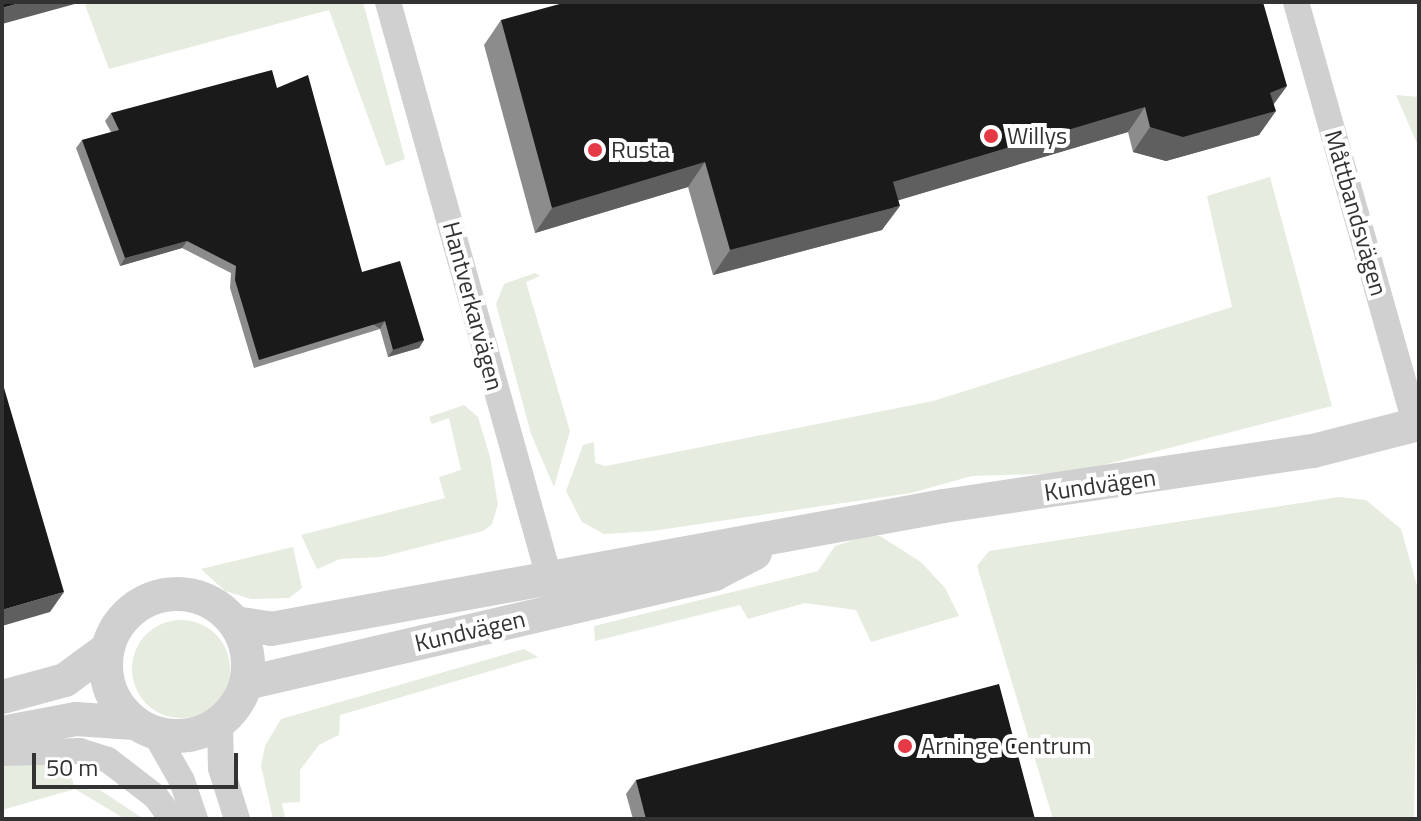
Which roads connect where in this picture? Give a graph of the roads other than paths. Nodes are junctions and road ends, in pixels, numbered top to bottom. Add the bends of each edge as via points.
1 (388, 2) edge
2 (1296, 2) edge
3 (1418, 424) edge
4 (780, 539) junction
5 (548, 576) junction
6 (559, 610) junction
7 (235, 623) junction
8 (107, 649) junction
9 (247, 683) junction
10 (2, 697) edge
11 (220, 724) junction
12 (145, 729) junction
13 (2, 733) edge
14 (2, 753) edge
15 (172, 819) edge
16 (195, 819) edge
17 (237, 819) edge

1 - 5 street, Hantverkarvägen
2 - 3 street, Måttbandsvägen
3 - 4 street, Kundvägen via 1298,454 944,506
4 - 5 street, Kundvägen
4 - 6 street, Kundvägen via 714,574
5 - 6 street, Hantverkarvägen
5 - 7 street, Kundvägen via 271,629
6 - 9 street, Kundvägen
7 - 8 street via 217,605 195,595 169,594 134,608 117,626
7 - 9 street via 248,654
8 - 10 street via 65,680
8 - 12 street via 108,690
9 - 11 street via 237,706
11 - 12 street via 181,737
11 - 17 street via 221,768
12 - 13 street via 76,719
12 - 16 street via 182,781
14 - 15 street via 80,751 108,760 156,797

